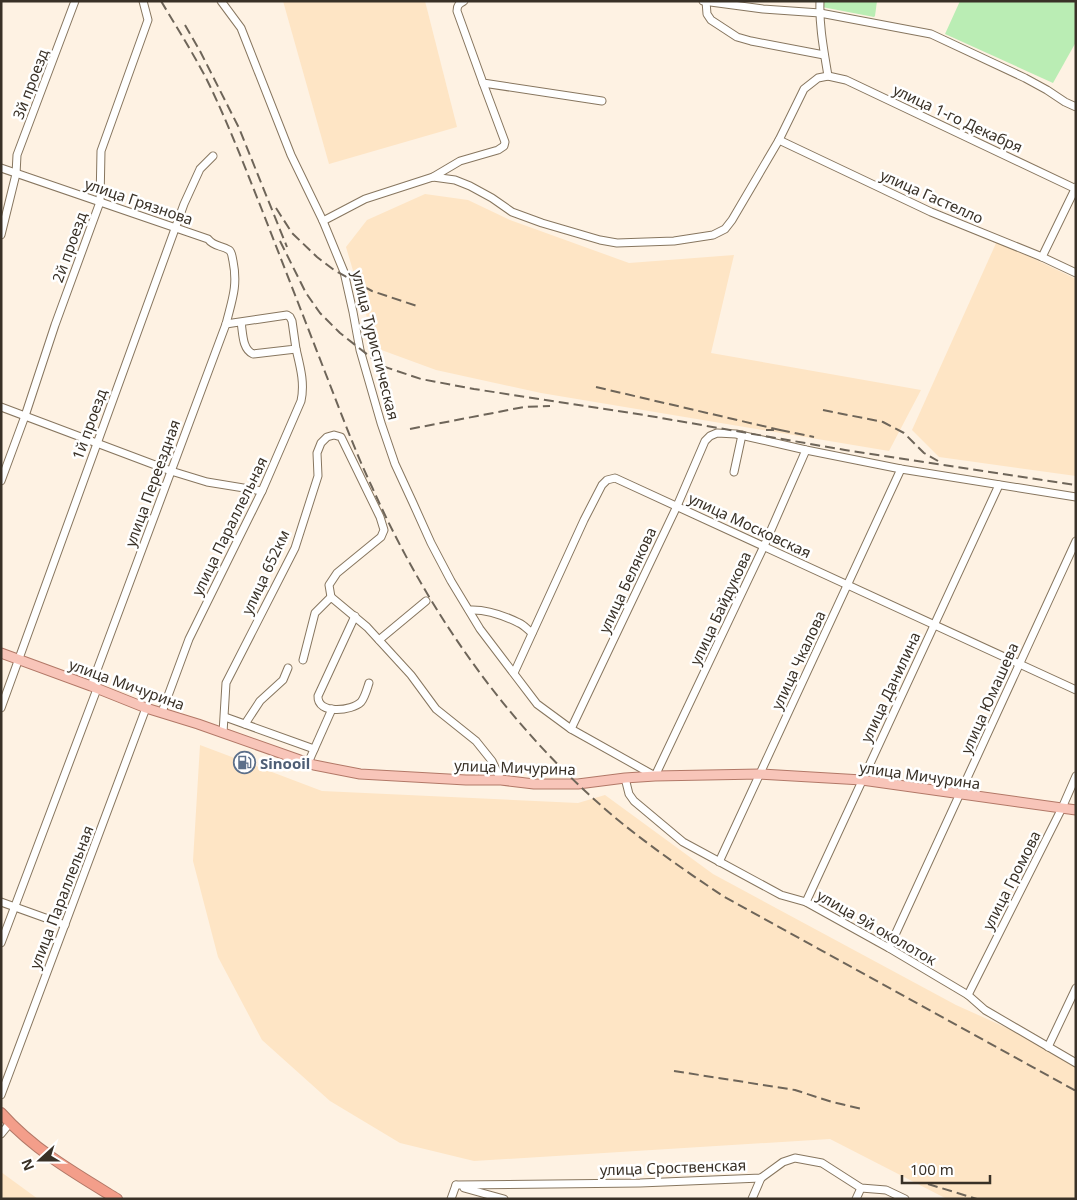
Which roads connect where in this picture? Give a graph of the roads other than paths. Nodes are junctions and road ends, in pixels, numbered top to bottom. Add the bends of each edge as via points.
1 (75, 1) edge
2 (143, 1) edge
3 (221, 1) edge
4 (464, 1) edge
5 (705, 1) edge
6 (820, 1) edge
7 (820, 13) junction
8 (824, 55) junction
9 (828, 76) junction
10 (483, 83) junction
11 (602, 101) dead end
12 (1076, 108) edge
13 (779, 140) junction
14 (214, 156) dead end
15 (1, 168) edge
16 (16, 174) junction
17 (433, 177) junction
18 (1076, 188) edge
19 (100, 202) junction
20 (323, 221) junction
21 (176, 228) junction
22 (1, 235) edge
23 (1042, 257) junction
24 (1076, 273) edge
25 (235, 287) joint
26 (241, 322) junction
27 (226, 324) junction
28 (296, 348) junction
29 (1, 407) edge
30 (25, 416) junction
31 (742, 435) junction
32 (97, 444) junction
33 (806, 450) junction
34 (901, 470) junction
35 (171, 471) junction
36 (734, 472) dead end
37 (1, 481) edge
38 (999, 484) junction
39 (262, 490) junction
40 (1076, 497) edge
41 (677, 506) junction
42 (1076, 541) edge
43 (764, 546) junction
44 (848, 585) junction
45 (331, 597) junction
46 (426, 601) dead end
47 (469, 610) junction
48 (354, 616) junction
49 (934, 626) junction
50 (532, 633) junction
51 (379, 640) junction
52 (1, 653) edge
53 (19, 659) junction
54 (303, 660) dead end
55 (1019, 664) junction
56 (288, 668) dead end
57 (514, 673) junction
58 (369, 684) dead end
59 (94, 688) junction
60 (1076, 690) edge
61 (1, 708) edge
62 (146, 708) junction
63 (332, 709) junction
64 (162, 712) junction
65 (224, 717) junction
66 (245, 724) junction
67 (571, 729) junction
68 (223, 733) junction
69 (314, 749) junction
70 (308, 762) junction
71 (760, 774) junction
72 (655, 776) junction
73 (1076, 776) edge
74 (625, 778) junction
75 (501, 780) junction
76 (862, 780) junction
77 (960, 794) junction
78 (1062, 808) junction
79 (1076, 810) edge
80 (719, 862) junction
81 (1, 902) edge
82 (806, 902) junction
83 (15, 907) junction
84 (65, 925) junction
85 (1, 943) edge
86 (888, 948) junction
87 (1076, 988) edge
88 (968, 995) junction
89 (1048, 1047) junction
90 (1076, 1063) edge
91 (1, 1095) edge
92 (1, 1113) edge
93 (10, 1123) junction
94 (1, 1134) edge
95 (761, 1178) junction
96 (456, 1186) junction
97 (861, 1188) junction
98 (117, 1199) edge
99 (452, 1199) edge
100 (504, 1199) edge
101 (752, 1199) edge
102 (856, 1199) edge
103 (905, 1199) edge

1 - 16 street, 3й проезд via 17,155
2 - 19 street, 2й проезд via 148,20 101,151
3 - 20 street, улица Туристическая via 241,28 291,155
4 - 10 street via 459,3 457,11
5 - 7 street
5 - 8 street via 711,20 737,37
6 - 7 street
7 - 8 street
7 - 12 street via 931,34 1025,78
8 - 9 street
9 - 13 street via 818,78 804,89
9 - 18 street, улица 1-го Декабря via 846,80
10 - 11 street
10 - 17 street via 504,146 460,161
13 - 17 street via 725,229 712,235 674,241 617,243 600,240 519,215 470,186
13 - 23 street, улица Гастелло via 931,212
14 - 21 street, 1й проезд via 200,169
15 - 16 street, улица Грязнова
16 - 19 street, улица Грязнова
16 - 22 street, 3й проезд
17 - 20 street via 365,199
18 - 23 street
19 - 21 street, улица Грязнова
19 - 30 street, 2й проезд
20 - 47 street, улица Туристическая via 344,272 360,350 395,464 431,543
21 - 25 street, улица Грязнова via 229,250 233,259
21 - 32 street, 1й проезд
23 - 24 street, улица Гастелло
25 - 27 street, улица Переездная
26 - 27 street
26 - 28 street via 249,353
26 - 28 street, улица Параллельная via 287,315 292,321
27 - 35 street, улица Переездная
28 - 39 street, улица Параллельная via 302,377 301,401
29 - 30 street
30 - 32 street
30 - 37 street, 2й проезд
31 - 33 street
31 - 36 street
31 - 41 street, улица Белякова via 717,433 705,441
32 - 35 street
32 - 53 street, 1й проезд
33 - 34 street
33 - 43 street, улица Байдукова
34 - 38 street
34 - 44 street, улица Чкалова
35 - 39 street via 207,482
35 - 59 street, улица Переездная
38 - 40 street
38 - 49 street, улица Данилина
39 - 64 street, улица Параллельная via 189,639
41 - 43 street, улица Московская
41 - 50 street, улица Московская via 615,478 607,480 584,520
41 - 67 street, улица Белякова
42 - 55 street, улица Юмашева
43 - 44 street, улица Московская
43 - 72 street, улица Байдукова
44 - 49 street, улица Московская
44 - 71 street, улица Чкалова
45 - 48 street
45 - 54 street, улица 652км via 315,613
45 - 65 street, улица 652км via 329,585 337,573 381,538 384,530 341,437 334,435 321,443 318,476 295,548 226,683
46 - 51 street
47 - 50 street via 520,623
47 - 57 street, улица Туристическая
48 - 51 street
48 - 63 street via 318,696 321,705
49 - 55 street, улица Московская
49 - 76 street, улица Данилина
50 - 57 street, улица Московская
51 - 75 street via 436,709 476,741 492,761
52 - 53 main road, улица Мичурина
53 - 59 main road, улица Мичурина
53 - 61 street, 1й проезд
55 - 60 street, улица Московская
55 - 77 street, улица Юмашева
56 - 66 street via 283,680 260,701
57 - 67 street, улица Туристическая via 537,704
58 - 63 street via 362,701 355,706
59 - 62 main road, улица Мичурина
59 - 83 street, улица Переездная
62 - 64 main road, улица Мичурина
62 - 84 street, улица Параллельная
63 - 69 street
64 - 68 main road, улица Мичурина
65 - 66 street
65 - 68 street, улица 652км
66 - 69 street
67 - 72 street, улица Туристическая
68 - 70 main road, улица Мичурина
69 - 70 street
70 - 75 main road, улица Мичурина via 366,775
71 - 72 main road, улица Мичурина
71 - 76 main road, улица Мичурина
71 - 80 street, улица Чкалова
72 - 74 main road, улица Мичурина
73 - 78 street, улица Громова
74 - 75 main road, улица Мичурина via 578,784
74 - 80 street, улица 9й околоток via 634,801 683,842
76 - 77 main road, улица Мичурина
76 - 82 street, улица Данилина
77 - 78 main road, улица Мичурина
77 - 86 street, улица Юмашева
78 - 79 main road, улица Мичурина
78 - 88 street, улица Громова
80 - 82 street, улица 9й околоток via 781,895
81 - 83 street
82 - 86 street, улица 9й околоток
83 - 84 street
83 - 85 street, улица Переездная
84 - 91 street, улица Параллельная
86 - 88 street, улица 9й околоток
87 - 89 street
88 - 89 street, улица 9й околоток via 985,1010
89 - 90 street, улица 9й околоток
92 - 93 highway
93 - 94 street
93 - 98 highway via 68,1169
95 - 96 street, улица Сроственская
95 - 97 street, улица Сроственская via 783,1162 795,1158 822,1164
95 - 101 street
96 - 99 street
96 - 100 street
97 - 102 street
97 - 103 street, улица Сроственская via 886,1190

